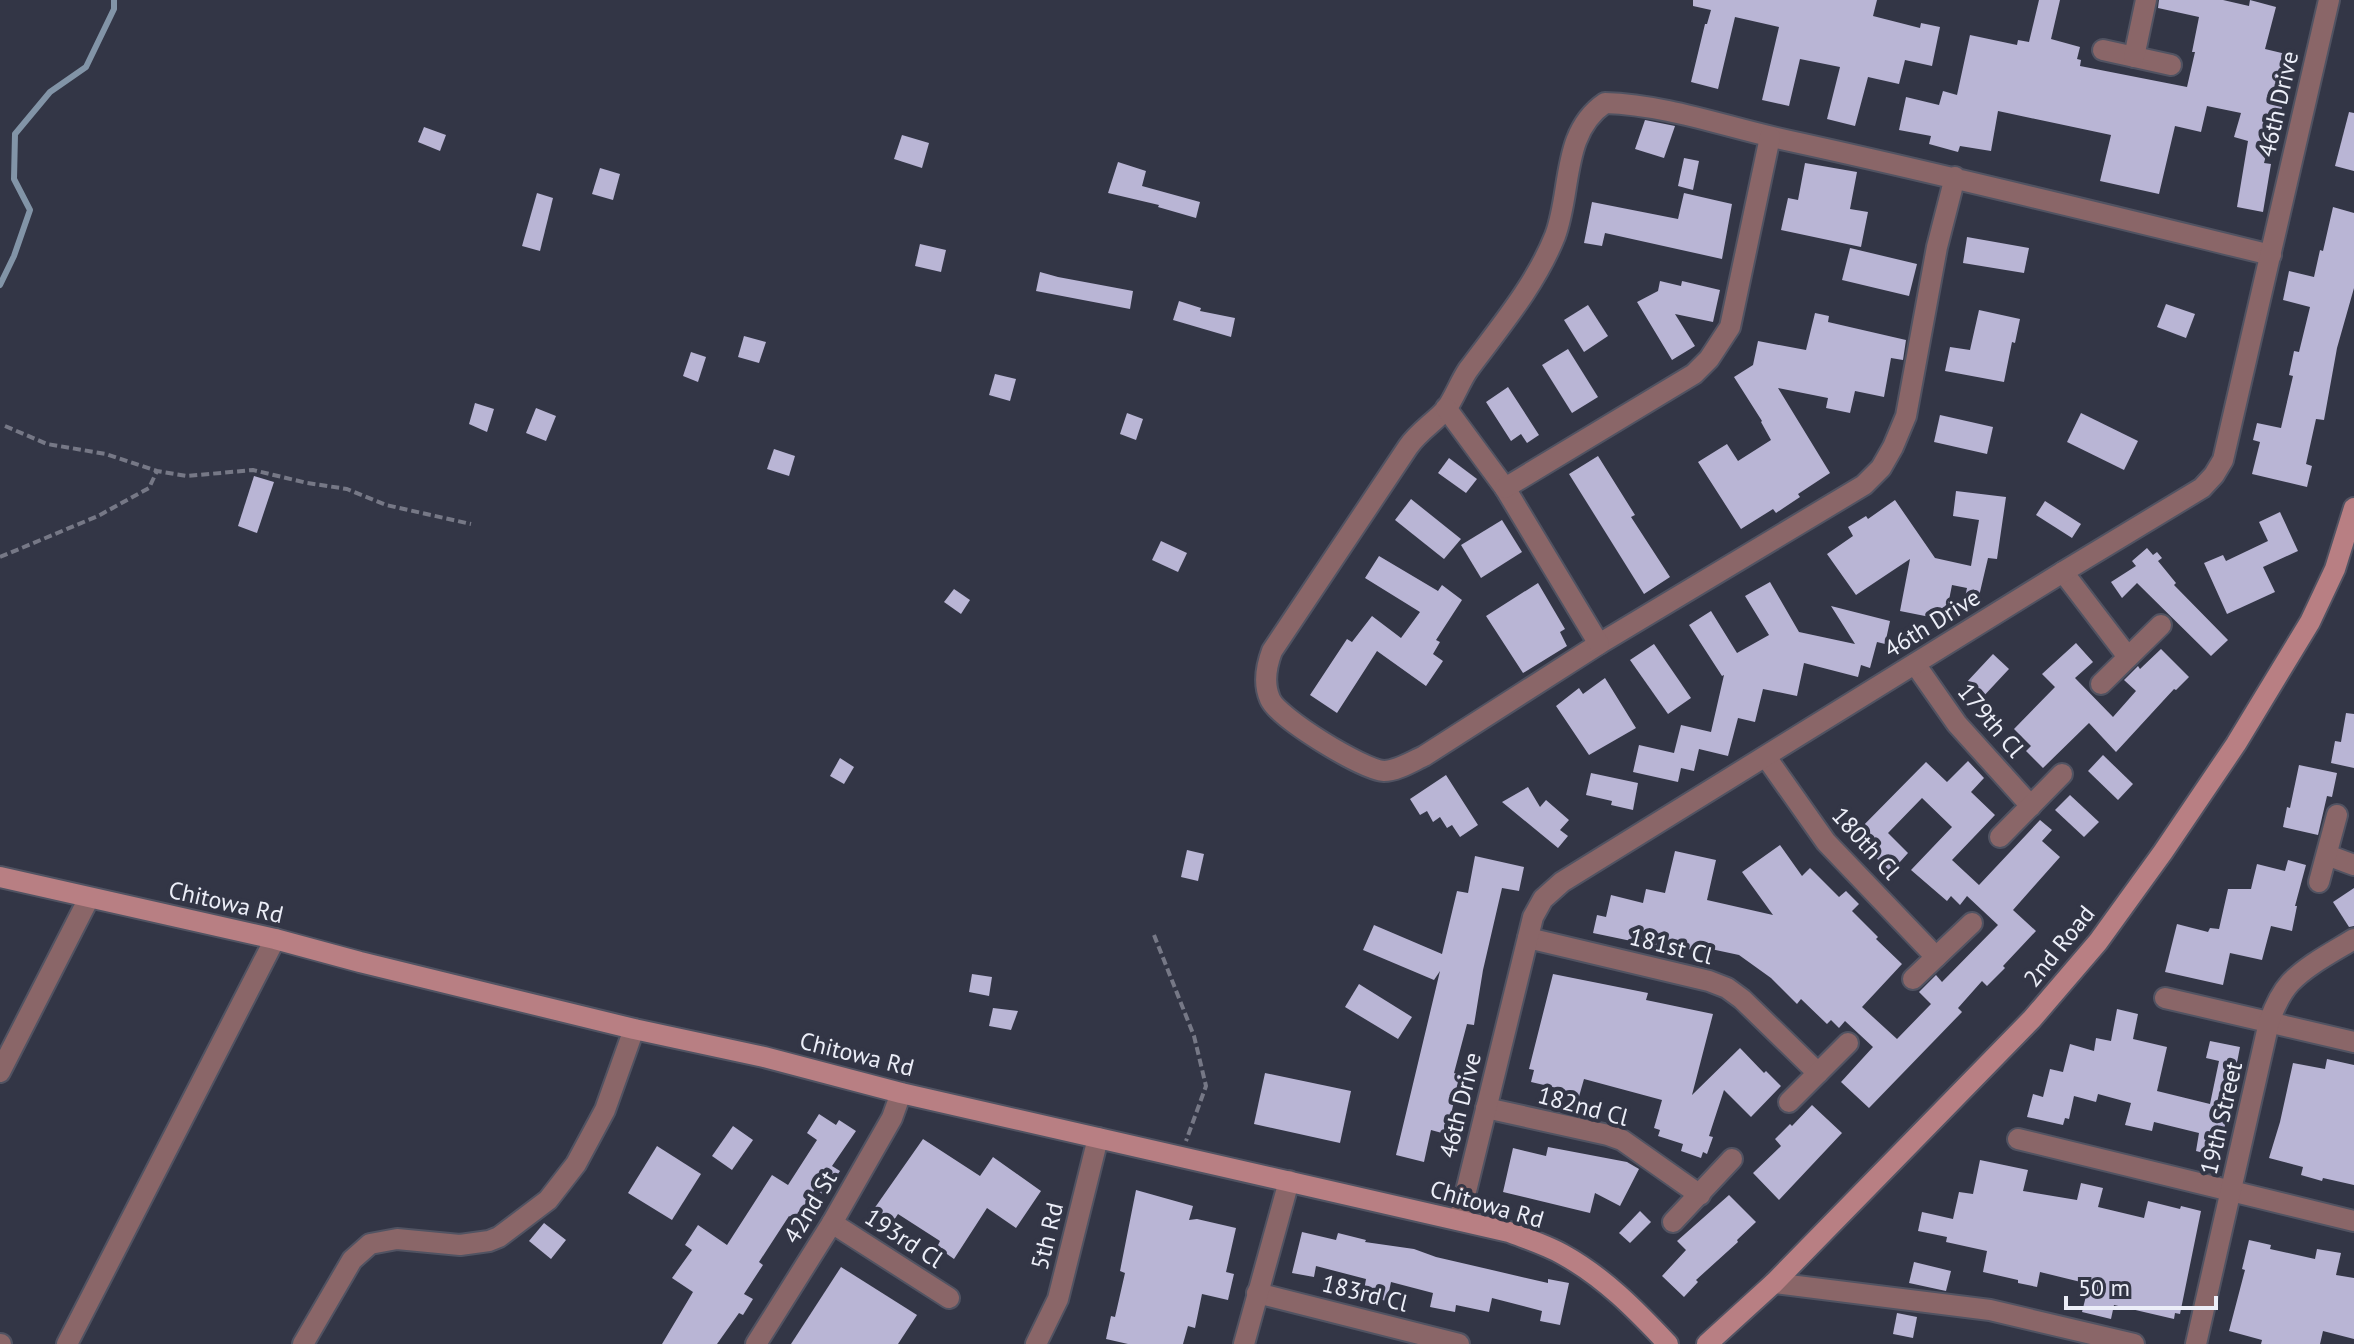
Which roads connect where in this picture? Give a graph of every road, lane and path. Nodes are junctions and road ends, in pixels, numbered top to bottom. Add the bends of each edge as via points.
1 (2146, 0) edge
2 (2329, 0) edge
3 (2103, 50) dead end
4 (2134, 57) junction
5 (2171, 65) dead end
6 (1770, 137) junction
7 (1955, 177) junction
8 (2271, 255) junction
9 (1446, 408) junction
10 (5, 426) dead end
11 (157, 471) junction
12 (1505, 488) junction
13 (2354, 508) edge
14 (471, 524) dead end
15 (0, 557) edge
16 (2063, 572) junction
17 (2161, 625) dead end
18 (1599, 644) junction
19 (2128, 657) junction
20 (1915, 664) junction
21 (2101, 684) dead end
22 (1766, 757) junction
23 (2062, 774) dead end
24 (2031, 806) junction
25 (2337, 815) dead end
26 (2000, 837) dead end
27 (2327, 855) junction
28 (2354, 865) edge
29 (0, 877) edge
30 (2319, 882) dead end
31 (89, 898) junction
32 (1972, 923) dead end
33 (1154, 935) dead end
34 (1528, 938) junction
35 (275, 939) junction
36 (2354, 939) edge
37 (1936, 957) junction
38 (1913, 979) dead end
39 (2165, 998) dead end
40 (2269, 1022) junction
41 (634, 1029) junction
42 (2354, 1042) edge
43 (1848, 1043) dead end
44 (0, 1072) edge
45 (1818, 1073) junction
46 (901, 1093) junction
47 (1789, 1102) dead end
48 (1486, 1108) junction
49 (1098, 1138) junction
50 (2018, 1139) dead end
51 (1181, 1157) junction
52 (1732, 1159) dead end
53 (1289, 1181) junction
54 (2230, 1192) junction
55 (1700, 1195) junction
56 (1459, 1220) junction
57 (2354, 1221) edge
58 (1673, 1222) dead end
59 (832, 1223) junction
60 (1774, 1283) junction
61 (1257, 1293) junction
62 (949, 1298) dead end
63 (67, 1344) edge
64 (303, 1344) edge
65 (756, 1344) edge
66 (1036, 1344) edge
67 (1244, 1344) edge
68 (1459, 1344) edge
69 (1668, 1344) edge
70 (1707, 1344) edge
71 (2134, 1344) edge
72 (2196, 1344) edge

1 - 4 street
2 - 8 street, 46th Drive
3 - 4 street
4 - 5 street
6 - 7 street
6 - 9 street via 1638,104 1605,103 1596,109 1584,121 1572,150 1562,214 1537,275
6 - 12 street via 1730,327 1715,352 1694,374
7 - 8 street
7 - 18 street via 1906,416 1881,468 1864,485
8 - 16 street, 46th Drive via 2223,460 2214,475 2202,488
9 - 12 street
9 - 18 street via 1418,433 1272,651 1266,668 1271,701 1352,761 1386,771 1424,756
10 - 11 path via 47,444 106,454
11 - 14 path via 187,476 253,470 347,489 386,505
11 - 15 path via 149,488 98,516
12 - 18 street
13 - 60 street, 2nd Road via 2335,569 2310,622 2236,744 2098,942 2032,1019
16 - 19 street
16 - 20 street, 46th Drive
17 - 19 street
19 - 21 street
20 - 22 street, 46th Drive
20 - 24 street, 179th Cl via 1957,724
22 - 34 street, 46th Drive via 1562,882 1543,899
22 - 37 street, 180th Cl via 1826,842
23 - 24 street
24 - 26 street
25 - 27 street
27 - 28 street
27 - 30 street
29 - 31 street, Chitowa Rd
31 - 35 street, Chitowa Rd
31 - 44 street
32 - 37 street
33 - 51 path via 1194,1036 1206,1086
34 - 45 street, 181st Cl via 1727,988
34 - 48 street, 46th Drive
35 - 41 street, Chitowa Rd
35 - 63 street
36 - 40 street, 19th Street via 2291,982
37 - 38 street
39 - 40 street
40 - 42 street
40 - 54 street, 19th Street
41 - 46 street, Chitowa Rd
41 - 64 street via 605,1110 576,1164 548,1200 489,1241 460,1245 397,1239 370,1244 352,1260
43 - 45 street
45 - 47 street
46 - 49 street, Chitowa Rd
46 - 59 street, 42nd St
48 - 55 street, 182nd Cl via 1622,1140
48 - 56 street, 46th Drive
49 - 51 street, Chitowa Rd
49 - 66 street, 5th Rd via 1058,1299
50 - 54 street
51 - 53 street, Chitowa Rd
52 - 55 street
53 - 56 street, Chitowa Rd
53 - 61 street
54 - 57 street
54 - 72 street, 19th Street
55 - 58 street
56 - 69 street, Chitowa Rd via 1561,1253 1605,1281
59 - 62 street, 193rd Cl
59 - 65 street, 42nd St
60 - 70 street, 2nd Road
60 - 71 street via 1990,1310
61 - 67 street
61 - 68 street, 183rd Cl

